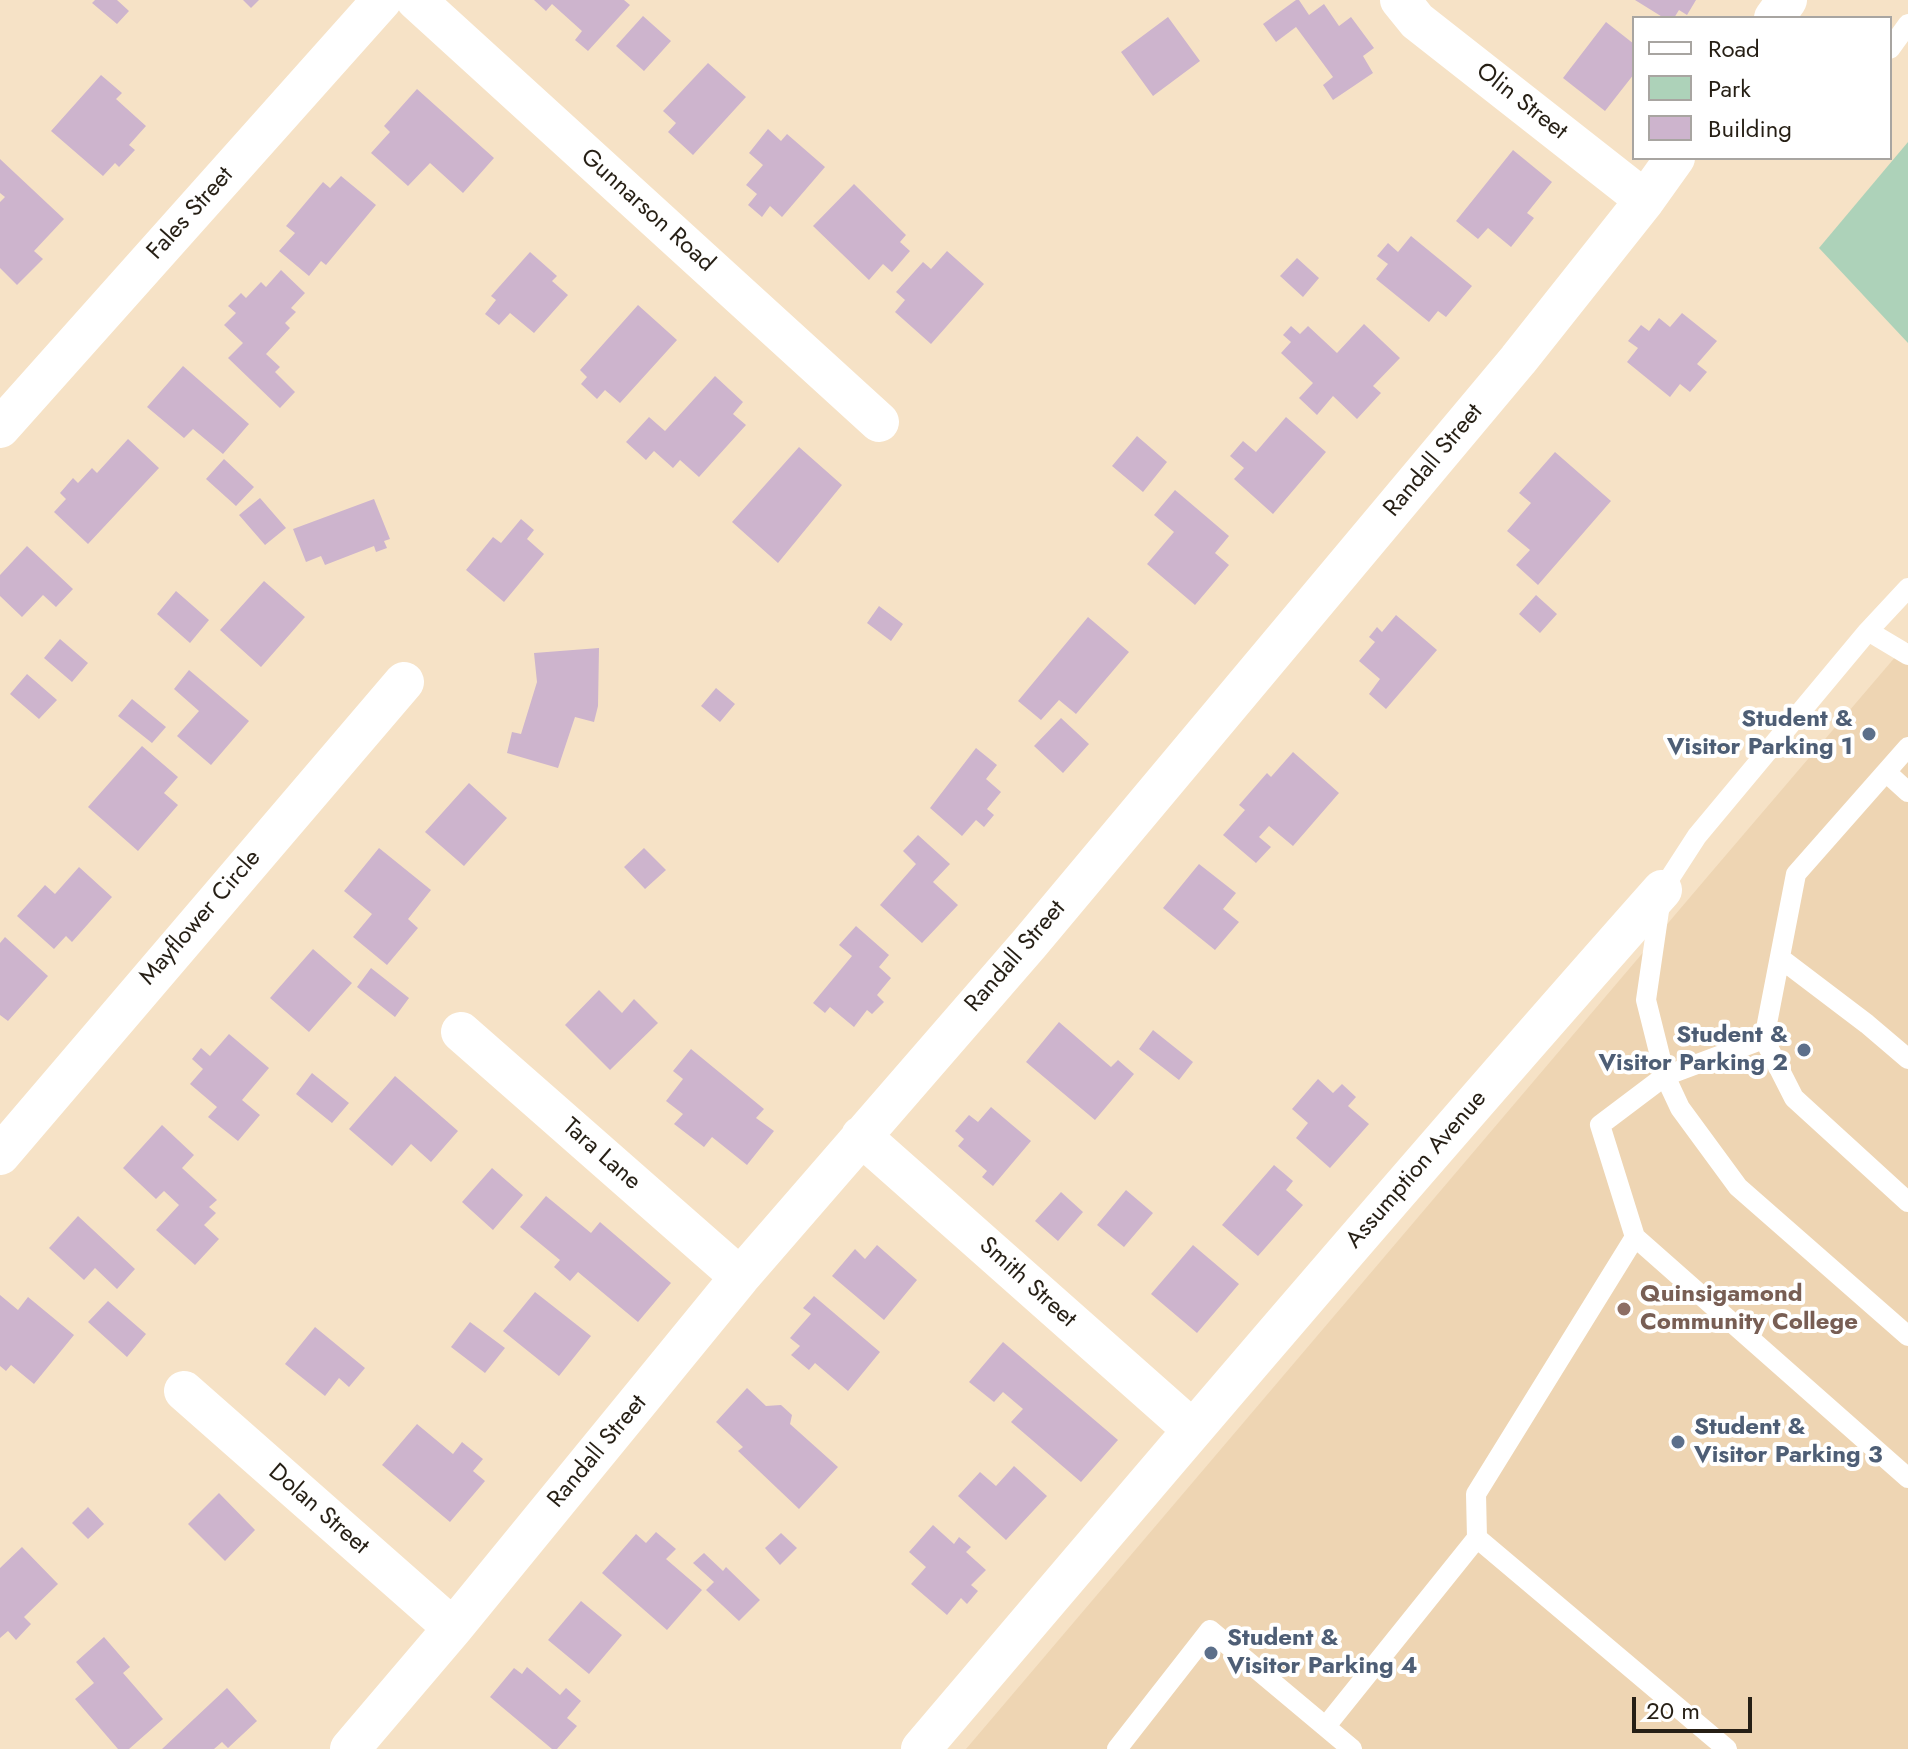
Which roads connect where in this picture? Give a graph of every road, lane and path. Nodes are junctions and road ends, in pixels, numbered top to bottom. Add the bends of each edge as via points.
1 (382, 0) edge
2 (416, 0) edge
3 (1400, 0) edge
4 (1908, 24) edge
5 (1892, 46) edge
6 (1674, 160) edge
7 (1645, 200) junction
8 (879, 422) dead end
9 (0, 428) edge
10 (1908, 588) edge
11 (1868, 631) junction
12 (1908, 655) edge
13 (404, 682) dead end
14 (1908, 747) edge
15 (1886, 772) junction
16 (1908, 792) edge
17 (1662, 890) junction
18 (1780, 958) junction
19 (461, 1032) dead end
20 (1764, 1039) junction
21 (1908, 1059) edge
22 (1665, 1076) junction
23 (861, 1136) junction
24 (0, 1155) edge
25 (1908, 1202) edge
26 (1635, 1237) junction
27 (740, 1277) junction
28 (1908, 1336) edge
29 (184, 1391) dead end
30 (1193, 1430) junction
31 (1908, 1478) edge
32 (1477, 1538) junction
33 (453, 1628) junction
34 (1326, 1726) junction
35 (350, 1749) edge
36 (921, 1749) edge
37 (1117, 1749) edge
38 (1352, 1749) edge
39 (1727, 1749) edge

1 - 9 street, Fales Street
2 - 8 street, Gunnarson Road
3 - 7 street, Olin Street via 1417,21
4 - 5 lane
6 - 7 street, Randall Street
7 - 23 street, Randall Street via 1419,479
10 - 11 lane, Assumption Avenue
11 - 12 lane
11 - 17 lane, Assumption Avenue via 1697,836
13 - 24 street, Mayflower Circle
14 - 15 lane
15 - 16 lane
15 - 18 lane via 1796,874
17 - 22 lane via 1646,1000
17 - 30 street, Assumption Avenue
18 - 20 lane
18 - 21 lane
19 - 27 street, Tara Lane
20 - 22 lane
20 - 25 lane via 1794,1098
22 - 26 lane via 1600,1125
22 - 28 lane via 1680,1108 1738,1187
23 - 27 street, Randall Street
23 - 30 street, Smith Street
26 - 31 lane
26 - 32 lane via 1476,1494
27 - 33 street, Randall Street
29 - 33 street, Dolan Street
30 - 36 street, Assumption Avenue
32 - 34 lane
32 - 39 lane
33 - 35 street, Randall Street
34 - 37 lane via 1210,1630
34 - 38 lane

